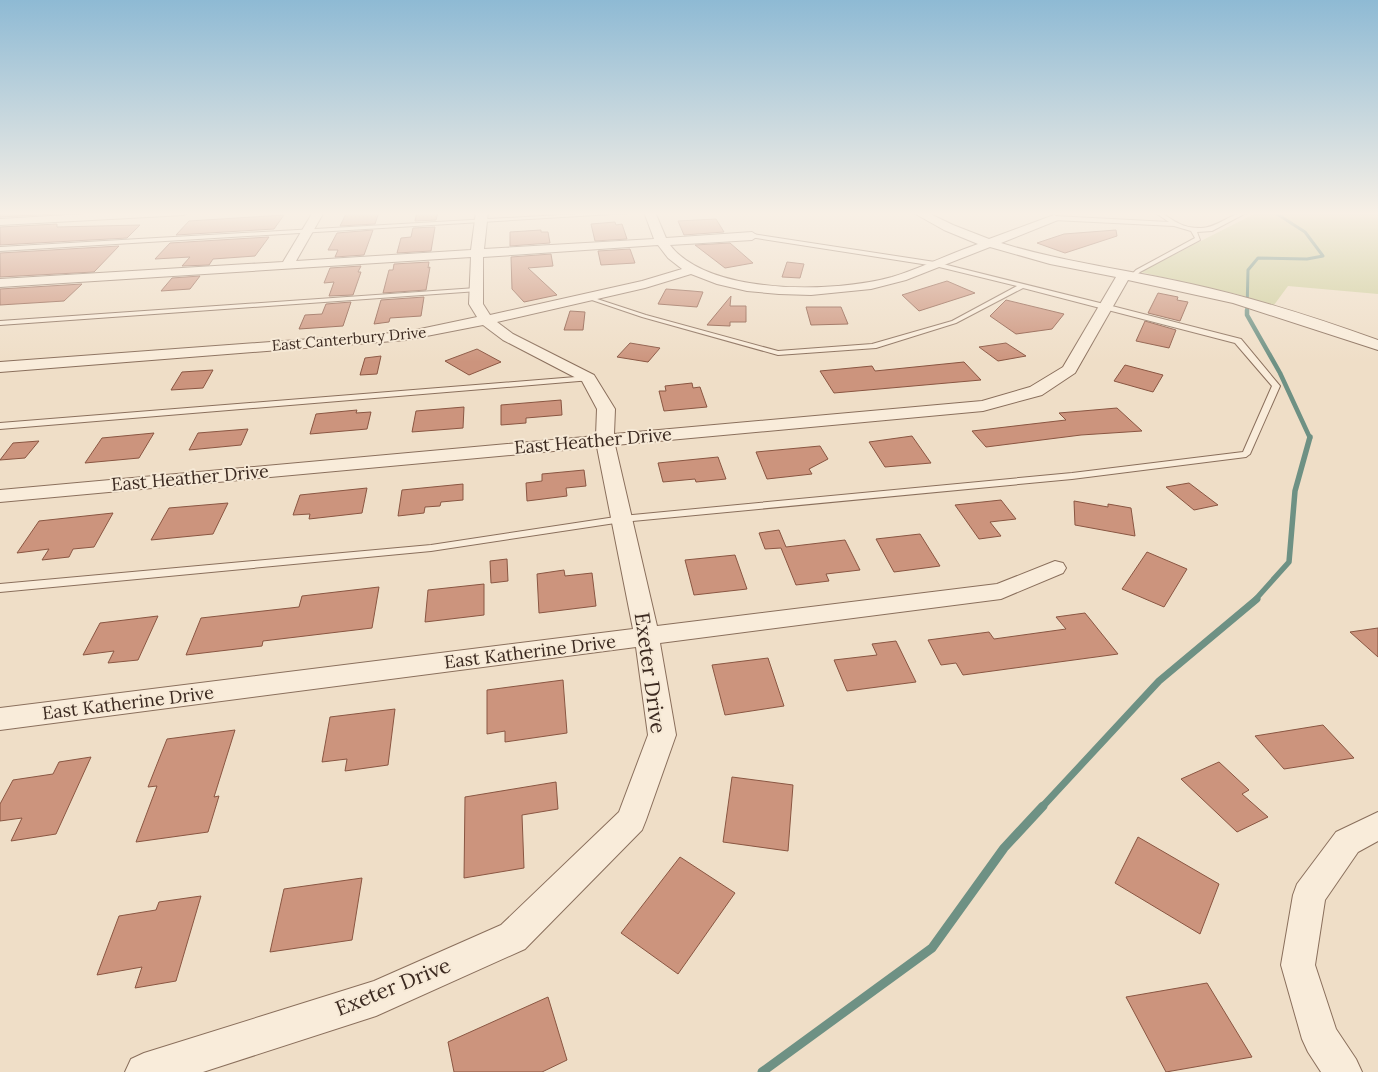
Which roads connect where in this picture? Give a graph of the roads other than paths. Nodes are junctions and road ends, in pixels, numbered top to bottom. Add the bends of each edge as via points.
1 (289, 262) edge
2 (338, 262) edge
3 (477, 262) edge
4 (681, 262) edge
5 (923, 262) edge
6 (941, 262) edge
7 (1060, 262) edge
8 (1155, 262) edge
9 (936, 264) junction
10 (287, 265) junction
11 (691, 270) junction
12 (1128, 276) junction
13 (0, 283) edge
14 (1023, 285) junction
15 (476, 290) junction
16 (586, 297) junction
17 (1106, 306) junction
18 (486, 320) junction
19 (0, 323) edge
20 (1378, 345) edge
21 (0, 367) edge
22 (588, 378) junction
23 (0, 426) edge
24 (605, 440) junction
25 (0, 496) edge
26 (622, 520) junction
27 (1055, 568) dead end
28 (0, 588) edge
29 (648, 638) junction
30 (0, 719) edge
31 (1378, 826) edge
32 (144, 1072) edge
33 (1344, 1072) edge

1 - 10 street
2 - 10 street
3 - 15 street
4 - 11 street
5 - 9 lane
6 - 9 street
7 - 12 street
8 - 12 lane
9 - 11 street via 895,279 823,291 757,287 719,280
9 - 14 lane
10 - 13 street
11 - 16 street, East Canterbury Drive
12 - 17 street, East Heather Drive
12 - 20 street via 1191,288 1280,312
14 - 16 lane via 954,322 873,346 778,353
14 - 17 lane
15 - 18 street via 476,304
15 - 19 lane
16 - 18 street, East Canterbury Drive
17 - 24 street, East Heather Drive via 1069,370 1036,391 983,406
17 - 26 lane via 1238,341 1276,386 1246,454 1072,476
18 - 21 street, East Canterbury Drive via 406,336
18 - 22 street via 508,337
22 - 23 lane
22 - 24 street, Exeter Drive via 606,409
24 - 25 street, East Heather Drive
24 - 26 street, Exeter Drive
26 - 28 lane via 430,548
26 - 29 street, Exeter Drive
27 - 29 street, East Katherine Drive via 1001,591
29 - 30 street, East Katherine Drive
29 - 32 street, Exeter Drive via 662,735 631,820 512,937 376,998
31 - 33 street via 1347,842 1309,895 1298,965 1321,1038

